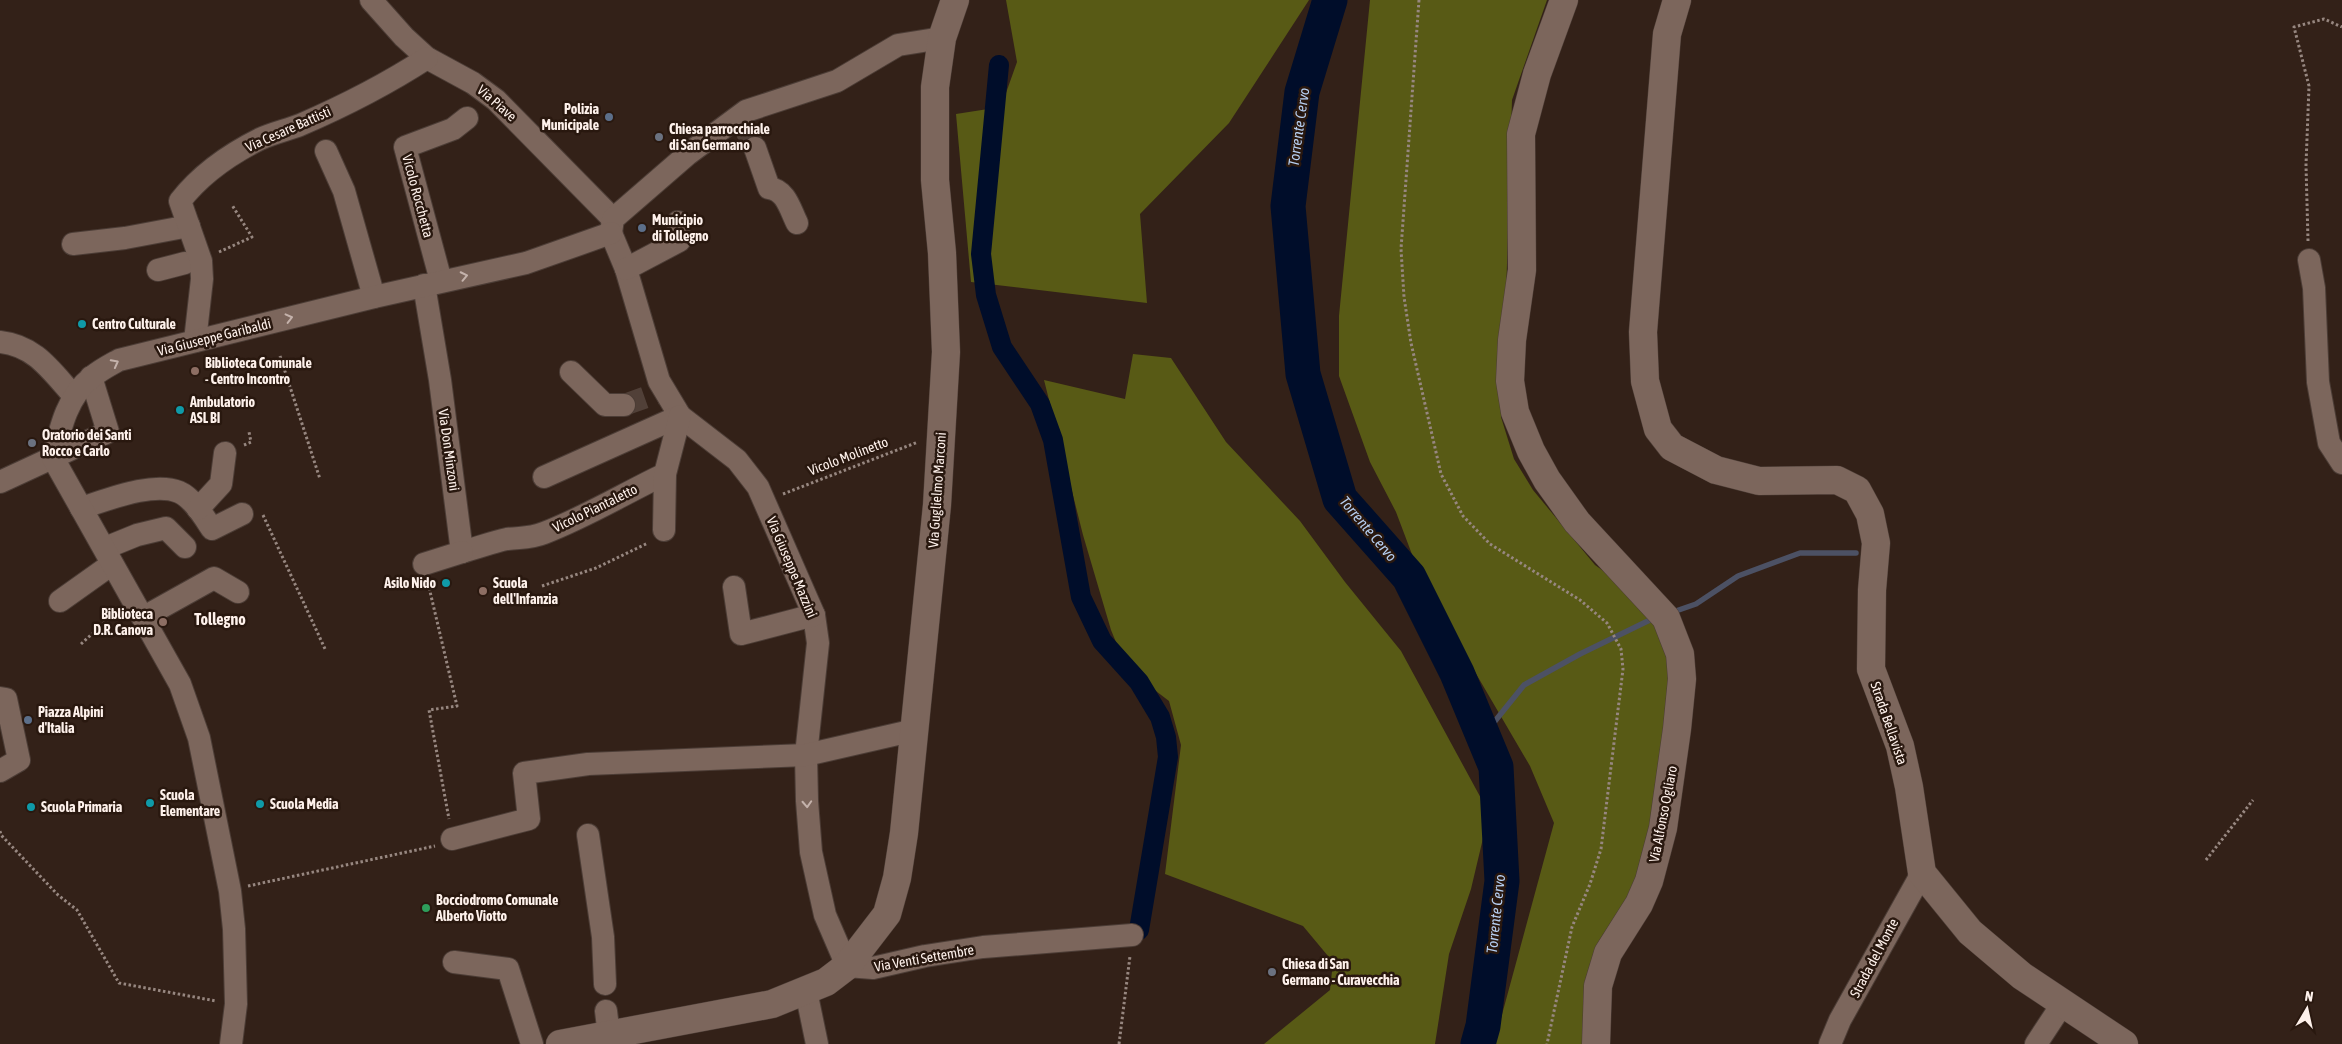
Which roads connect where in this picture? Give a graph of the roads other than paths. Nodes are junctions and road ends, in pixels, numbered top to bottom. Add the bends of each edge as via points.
1 (371, 0) edge
2 (955, 0) edge
3 (1564, 0) edge
4 (1677, 0) edge
5 (942, 38) junction
6 (427, 58) junction
7 (467, 118) dead end
8 (755, 148) tunnel mouth
9 (326, 151) dead end
10 (678, 222) dead end
11 (797, 223) dead end
12 (189, 226) junction
13 (612, 226) junction
14 (73, 244) dead end
15 (2309, 260) road end
16 (194, 262) junction
17 (626, 269) junction
18 (158, 270) dead end
19 (432, 283) junction
20 (374, 296) junction
21 (196, 341) junction
22 (0, 342) edge
23 (570, 372) dead end
24 (91, 377) junction
25 (74, 396) junction
26 (624, 405) tunnel mouth
27 (680, 416) junction
28 (224, 453) dead end
29 (53, 458) junction
30 (2342, 463) edge
31 (666, 474) junction
32 (544, 477) dead end
33 (0, 482) edge
34 (81, 508) junction
35 (198, 509) junction
36 (242, 514) road end
37 (664, 530) road end
38 (185, 547) dead end
39 (462, 552) junction
40 (109, 556) junction
41 (424, 564) road end
42 (734, 587) dead end
43 (238, 592) dead end
44 (60, 601) dead end
45 (814, 615) junction
46 (144, 617) junction
47 (0, 698) edge
48 (915, 730) junction
49 (806, 755) junction
50 (0, 771) edge
51 (588, 835) dead end
52 (452, 839) road end
53 (1922, 873) junction
54 (1132, 935) road end
55 (454, 962) dead end
56 (847, 966) junction
57 (605, 984) dead end
58 (806, 991) junction
59 (2063, 1003) junction
60 (609, 1030) edge
61 (231, 1044) edge
62 (532, 1044) edge
63 (560, 1044) edge
64 (817, 1044) edge
65 (1596, 1044) edge
66 (1830, 1044) edge
67 (2036, 1044) edge
68 (2124, 1044) edge

1 - 6 street, Via Piave
2 - 5 street, Via Guglielmo Marconi
3 - 65 street, Via Alfonso Ogliaro via 1537,74 1522,134 1522,270 1510,381 1515,412 1547,480 1577,522 1666,618 1680,654 1682,679 1663,828 1649,881 1639,904 1608,953 1598,986
4 - 53 street, Strada Bellavista via 1667,34 1643,332 1645,381 1658,429 1672,447 1716,470 1759,481 1837,480 1856,490 1870,514 1876,543 1871,669 1900,746
5 - 13 street, Via Giuseppe Garibaldi via 898,45 837,81 746,111 741,119 688,154
5 - 48 street, Via Guglielmo Marconi via 935,87 934,180 942,253 946,352 937,505
6 - 12 street, Via Cesare Battisti via 346,103 261,138 212,169 192,185 180,201
6 - 13 street, Via Piave via 473,83 496,100
7 - 19 street, Vicolo Rocchetta via 453,129 405,148
8 - 11 street via 769,188 784,196
9 - 20 street via 344,191
10 - 17 street via 679,241
12 - 14 street
12 - 16 street, Via Cesare Battisti
13 - 17 street, Via Giuseppe Mazzini
19 -> 13 street, Via Giuseppe Garibaldi via 526,263
15 - 30 street via 2314,288 2318,382 2329,443
16 - 18 street
16 - 21 street, Via Cesare Battisti via 202,279
17 - 27 street, Via Giuseppe Mazzini via 661,392
19 - 20 street, Via Giuseppe Garibaldi
19 - 39 street, Via Don Minzoni via 440,380
21 -> 20 street, Via Giuseppe Garibaldi
24 -> 21 street, Via Giuseppe Garibaldi via 119,360
22 - 25 street via 29,349
23 - 26 street via 605,406
24 - 25 street, Via Giuseppe Garibaldi
24 - 29 street via 108,432
25 - 29 street, Via Giuseppe Garibaldi via 62,421
27 - 31 street
27 - 32 street
27 - 45 street, Via Giuseppe Mazzini via 737,460 758,487
28 - 35 street via 221,484
29 - 33 street
29 - 34 street
31 - 37 street
31 - 39 street, Vicolo Piantaletto via 543,534 508,539
34 - 35 street via 145,490 166,488 181,493
34 - 40 street
35 - 36 street via 212,529
38 - 40 street via 166,528 136,535
39 - 41 street
40 - 44 street
40 - 46 street
42 - 45 street via 741,634
43 - 46 street via 214,578
45 - 49 street, Via Giuseppe Mazzini via 818,643
46 - 61 street via 180,684 199,738 230,891 234,929 236,1004
47 - 50 street via 6,699 19,760
48 - 49 street
48 - 56 street, Via Guglielmo Marconi via 904,833 887,914
49 - 52 street via 588,764 524,773 529,819
49 -> 56 street, Via Giuseppe Mazzini via 811,852 825,915
51 - 57 street via 603,937
53 - 59 street via 1970,932 2022,976
53 - 66 street, Strada del Monte via 1840,1020
54 - 56 street, Via Venti Settembre via 983,947 873,968
55 - 62 street via 508,969
56 - 58 street via 826,982
58 - 60 street via 772,1004
58 - 64 street
59 - 67 street
59 - 68 street
60 - 63 street

